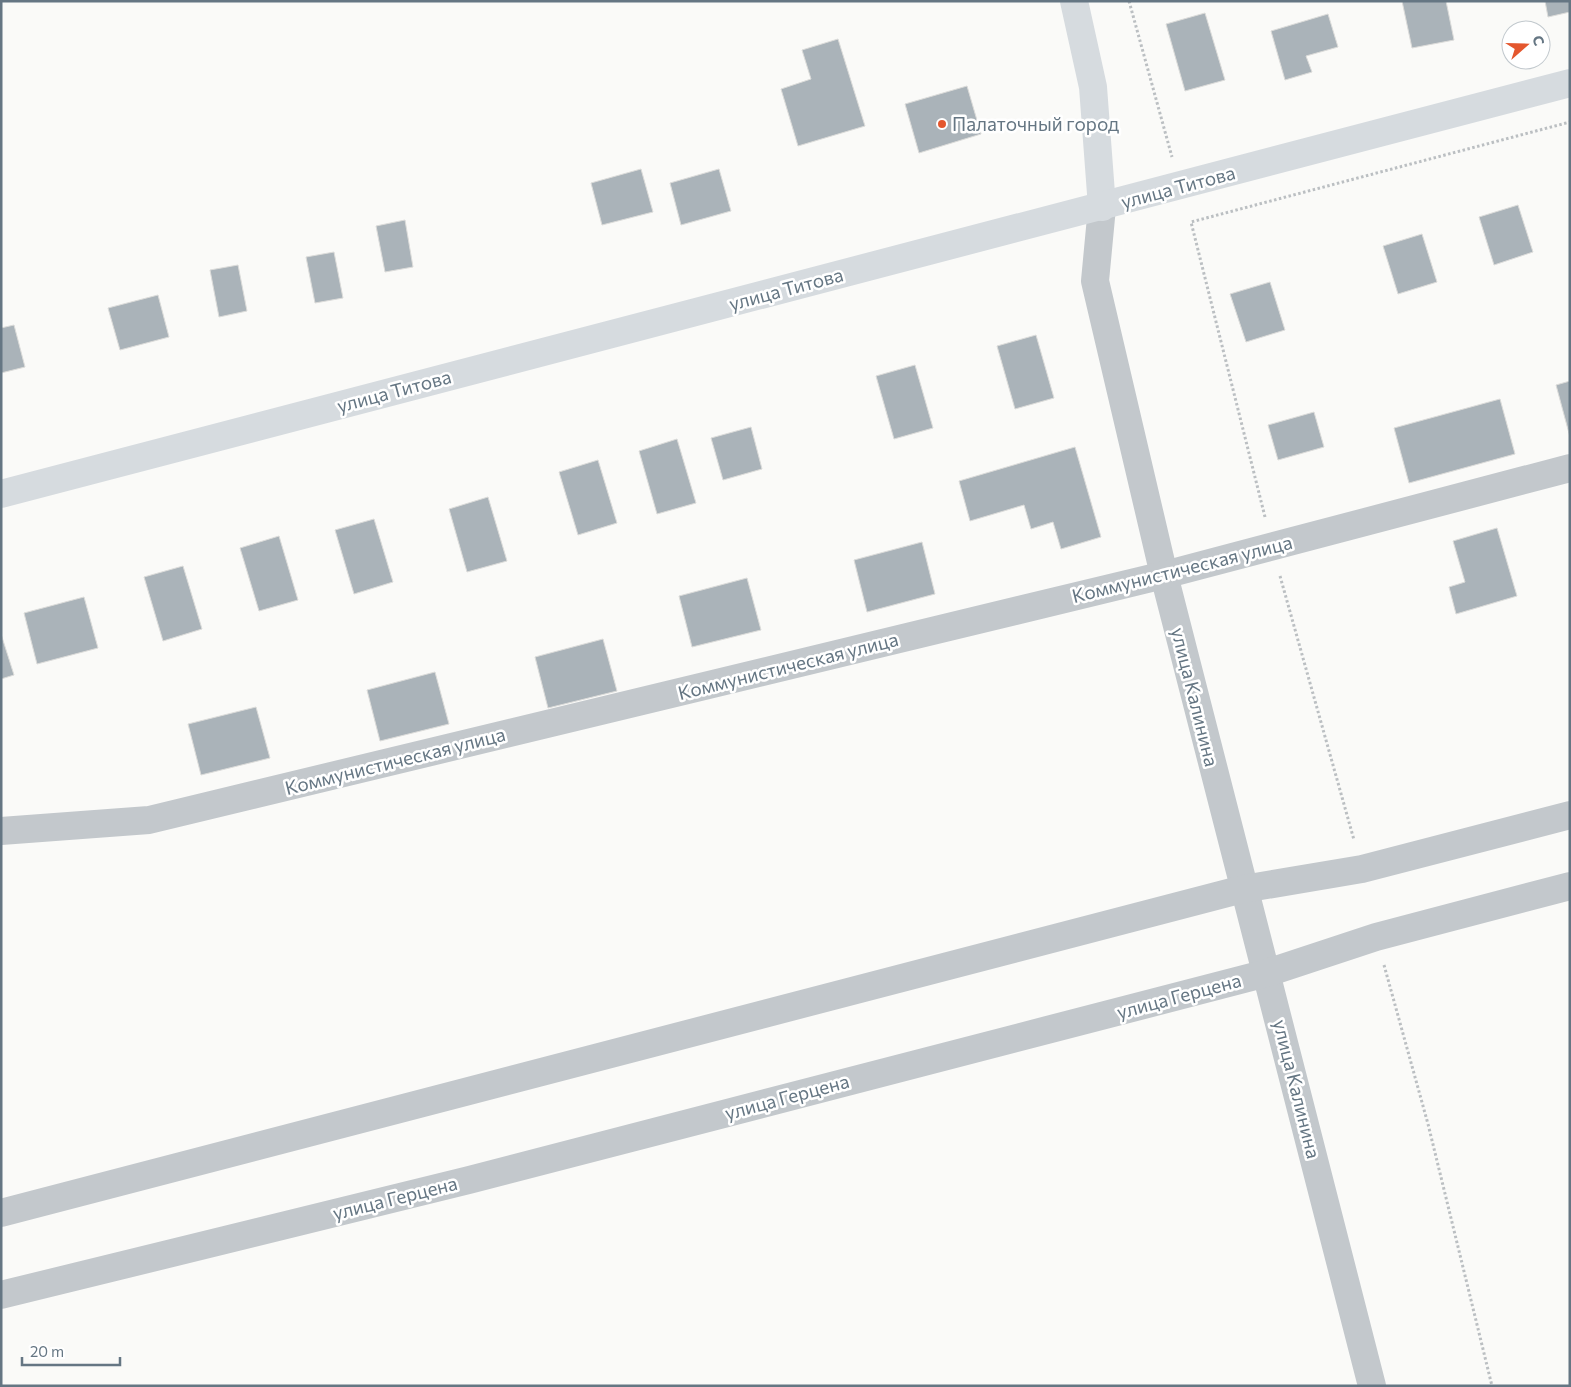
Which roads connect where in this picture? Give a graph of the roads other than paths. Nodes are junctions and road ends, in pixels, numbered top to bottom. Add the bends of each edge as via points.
1 (1074, 1) edge
2 (1570, 83) edge
3 (1102, 207) junction
4 (1570, 468) edge
5 (1, 494) edge
6 (1164, 575) junction
7 (1570, 815) edge
8 (1, 831) edge
9 (1570, 886) edge
10 (1244, 889) junction
11 (1267, 973) junction
12 (1, 1213) edge
13 (1, 1294) edge
14 (1372, 1386) edge

1 - 3 main road, улица Калинина via 1093,87
2 - 3 main road, улица Титова
3 - 5 main road, улица Титова
3 - 6 street, улица Калинина via 1095,281
4 - 6 street, Коммунистическая улица
6 - 8 street, Коммунистическая улица via 149,820
6 - 10 street, улица Калинина
7 - 10 street via 1362,870
9 - 11 street, улица Герцена via 1376,937
10 - 11 street, улица Калинина
10 - 12 street
11 - 13 street, улица Герцена via 468,1180
11 - 14 street, улица Калинина

